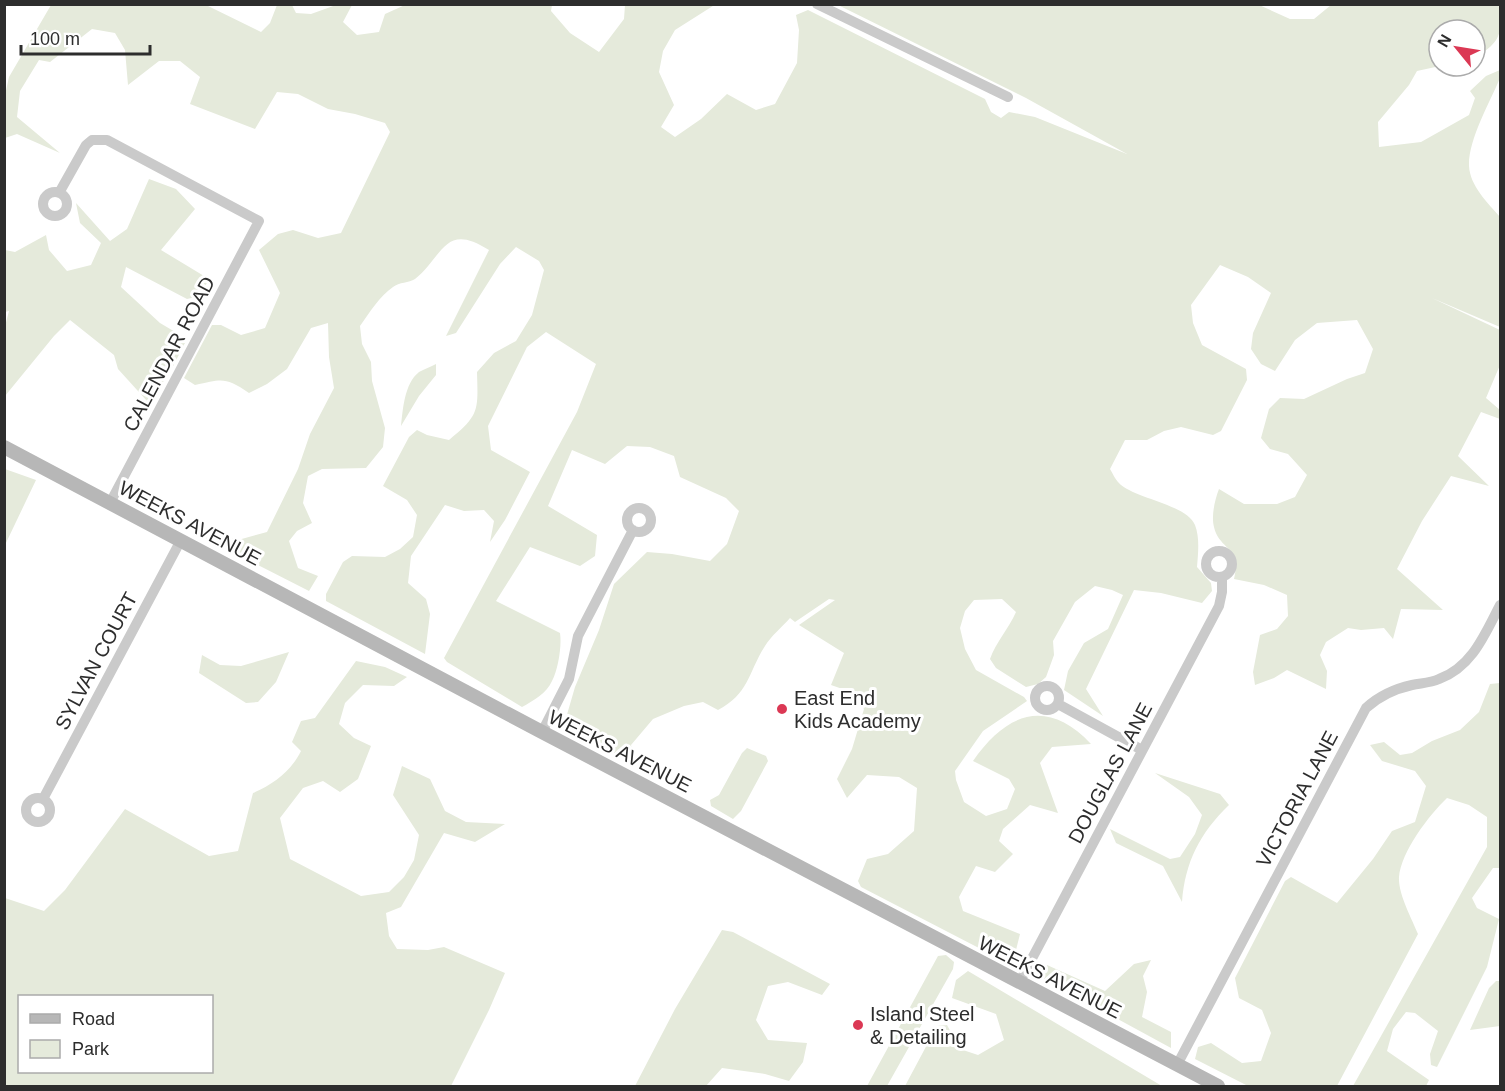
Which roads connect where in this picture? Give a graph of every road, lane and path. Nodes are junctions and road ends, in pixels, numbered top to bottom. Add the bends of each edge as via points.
1 (817, 4) edge
2 (1008, 97) dead end
3 (59, 193) dead end
4 (4, 447) edge
5 (110, 503) junction
6 (633, 530) dead end
7 (181, 540) junction
8 (1222, 577) dead end
9 (1500, 605) edge
10 (1058, 704) dead end
11 (542, 732) junction
12 (1142, 750) junction
13 (43, 799) dead end
14 (1019, 983) junction
15 (1178, 1065) junction
16 (1218, 1086) edge

1 - 2 street
3 - 5 street, CALENDAR ROAD via 86,145 93,140 107,140 259,221
4 - 5 street, WEEKS AVENUE
5 - 7 street, WEEKS AVENUE
6 - 11 street via 578,636 569,680
7 - 11 street, WEEKS AVENUE
7 - 13 street, SYLVAN COURT
8 - 12 street, DOUGLAS LANE via 1219,606
9 - 15 street, VICTORIA LANE via 1467,662 1439,679 1378,697 1366,708
10 - 12 street
11 - 14 street, WEEKS AVENUE
12 - 14 street, DOUGLAS LANE
14 - 15 street, WEEKS AVENUE
15 - 16 street, WEEKS AVENUE

